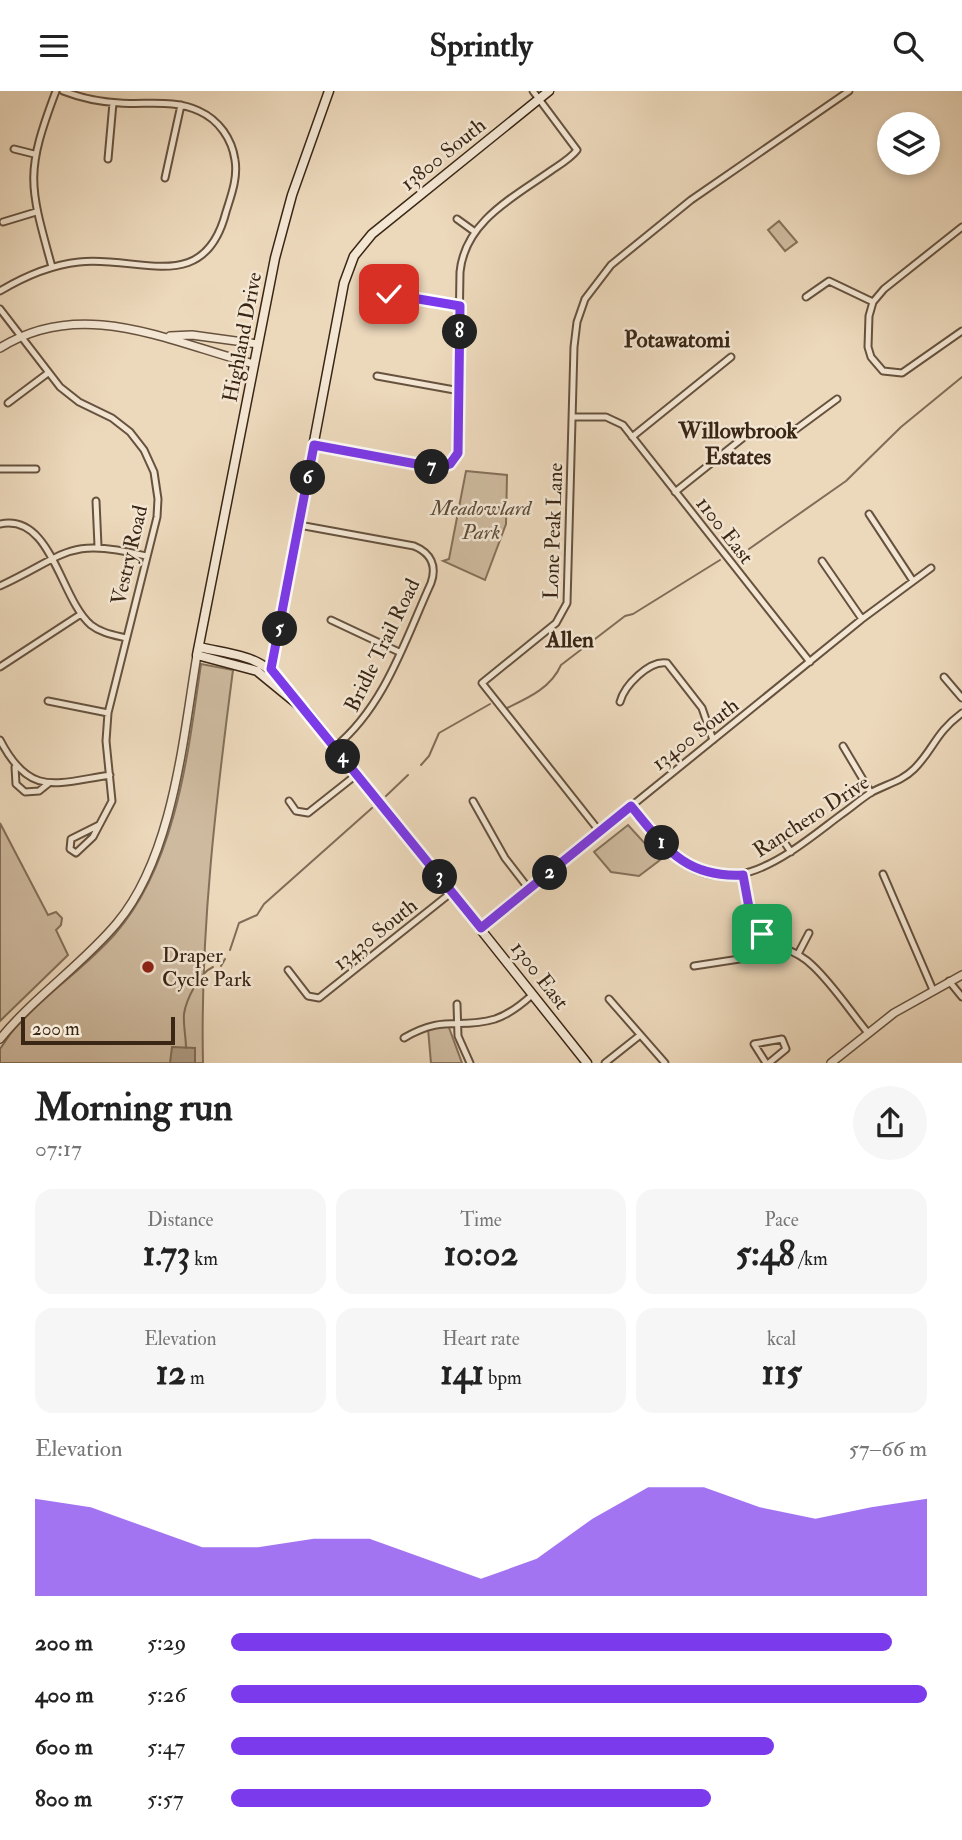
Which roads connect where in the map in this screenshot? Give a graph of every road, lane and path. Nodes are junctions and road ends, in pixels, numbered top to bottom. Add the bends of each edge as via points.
1 (56, 91) edge
2 (63, 91) edge
3 (329, 91) edge
4 (533, 91) edge
5 (549, 91) edge
6 (849, 91) edge
7 (539, 99) junction
8 (113, 103) junction
9 (181, 105) junction
10 (14, 149) dead end
11 (34, 154) junction
12 (108, 159) dead end
13 (165, 178) dead end
14 (36, 212) junction
15 (457, 219) dead end
16 (3, 222) dead end
17 (962, 227) edge
18 (475, 232) junction
19 (52, 267) junction
20 (0, 291) edge
21 (389, 294) dead end
22 (806, 297) dead end
23 (873, 302) junction
24 (460, 306) junction
25 (0, 309) edge
26 (962, 331) edge
27 (21, 336) junction
28 (169, 337) junction
29 (258, 344) junction
30 (0, 348) edge
31 (731, 357) dead end
32 (254, 363) junction
33 (48, 373) junction
34 (377, 376) dead end
35 (460, 391) junction
36 (837, 399) dead end
37 (8, 403) dead end
38 (572, 417) junction
39 (632, 437) junction
40 (314, 445) junction
41 (0, 469) edge
42 (36, 469) dead end
43 (675, 492) junction
44 (96, 501) dead end
45 (869, 514) dead end
46 (0, 524) edge
47 (299, 525) junction
48 (98, 546) junction
49 (146, 556) junction
50 (51, 558) junction
51 (822, 561) dead end
52 (931, 568) dead end
53 (913, 581) junction
54 (0, 586) edge
55 (209, 595) junction
56 (81, 614) junction
57 (862, 619) junction
58 (331, 620) dead end
59 (126, 638) junction
60 (196, 652) junction
61 (399, 652) junction
62 (232, 655) junction
63 (810, 662) junction
64 (0, 667) edge
65 (271, 669) junction
66 (263, 674) junction
67 (944, 677) dead end
68 (962, 698) edge
69 (48, 701) dead end
70 (620, 702) dead end
71 (307, 712) junction
72 (108, 713) junction
73 (962, 713) edge
74 (0, 740) edge
75 (713, 740) junction
76 (843, 746) dead end
77 (335, 747) junction
78 (15, 767) junction
79 (110, 775) junction
80 (356, 775) junction
81 (49, 783) junction
82 (871, 793) junction
83 (289, 801) dead end
84 (473, 801) dead end
85 (631, 806) junction
86 (99, 825) junction
87 (600, 832) junction
88 (780, 836) dead end
89 (791, 852) junction
90 (883, 874) dead end
91 (743, 875) junction
92 (529, 890) junction
93 (452, 892) junction
94 (481, 928) junction
95 (809, 933) dead end
96 (774, 943) junction
97 (798, 954) junction
98 (694, 966) dead end
99 (288, 970) dead end
100 (962, 975) edge
101 (949, 981) junction
102 (933, 990) junction
103 (532, 995) junction
104 (962, 997) edge
105 (609, 999) dead end
106 (457, 1004) dead end
107 (457, 1021) junction
108 (868, 1033) junction
109 (639, 1036) junction
110 (404, 1038) dead end
111 (0, 1039) edge
112 (470, 1063) edge
113 (587, 1063) edge
114 (605, 1063) edge
115 (665, 1063) edge
116 (768, 1063) edge
117 (831, 1063) edge

1 - 11 street
2 - 8 street
3 - 29 main road, Highland Drive via 283,227
4 - 7 street
5 - 7 main road, 13800 South
6 - 38 street, Lone Peak Lane via 691,200 611,265 589,293 576,331
7 - 18 street via 577,149 491,214
7 - 40 main road, 13800 South via 360,246 344,283
8 - 9 street
8 - 12 street
9 - 13 street
9 - 19 street via 205,114 224,131 235,158 233,185 218,236 191,262 162,268 93,260
10 - 11 street
11 - 14 street
14 - 16 street
14 - 19 street
15 - 18 street
17 - 23 street
18 - 24 street via 462,261
19 - 20 street
21 - 24 street
22 - 23 street via 830,281
23 - 26 street via 868,347 876,364 888,373 902,373
24 - 35 street
25 - 27 street, Vestry Road
27 - 28 street via 51,326 83,323
27 - 30 street
27 - 33 street, Vestry Road
28 - 29 street via 192,335
28 - 32 street
29 - 32 main road, Highland Drive
31 - 39 street
32 - 55 main road, Highland Drive
33 - 37 street
33 - 49 street, Vestry Road via 72,397 124,426 148,457 158,499
34 - 35 street
35 - 40 street via 459,450 446,466
36 - 43 street via 795,430 749,433
38 - 39 street, 1100 East via 612,419
38 - 87 street, Lone Peak Lane via 566,609 556,623 482,683
39 - 43 street, 1100 East
40 - 47 main road
41 - 42 street
43 - 63 street, 1100 East
44 - 48 street
45 - 53 street
46 - 50 street via 19,524 32,530
47 - 61 street, Bridle Trail Road via 414,546 429,557 433,579
47 - 65 main road
48 - 49 street
48 - 50 street via 72,549
49 - 59 street, Vestry Road
50 - 54 street
50 - 56 street
51 - 57 street
52 - 53 street, 13400 South
53 - 57 street, 13400 South
55 - 60 main road, Highland Drive
55 - 62 main road via 207,641
56 - 59 street via 99,630
56 - 64 street
57 - 63 street, 13400 South
58 - 61 street
59 - 72 street, Vestry Road
60 - 62 main road
60 - 66 main road, 1300 East
60 - 111 street, Highland Drive via 163,833 143,885 110,931
61 - 77 street, Bridle Trail Road via 370,713
62 - 65 main road
63 - 75 street, 13400 South
65 - 66 main road
65 - 71 main road, 1300 East
66 - 71 main road, 1300 East
67 - 68 street
69 - 72 street
70 - 75 street via 627,687 656,663 667,663 702,708
71 - 77 main road, 1300 East
72 - 79 street, Vestry Road
73 - 82 street, Ranchero Drive via 936,735 909,774
74 - 78 street
75 - 85 street, 13400 South
76 - 82 street
77 - 80 main road, 1300 East
78 - 81 street via 28,777
78 - 81 street via 16,784 25,792 39,792
79 - 81 street
79 - 86 street, Vestry Road via 112,801
80 - 83 street via 308,813 296,811
80 - 93 main road, 1300 East
82 - 89 street, Ranchero Drive
84 - 92 street via 502,854
85 - 87 street, 13400 South
85 - 91 street, Ranchero Drive via 668,851 684,863 711,874
86 - 86 street, Vestry Road via 83,849 76,853 70,849 68,842 73,837
87 - 92 street, 13400 South
88 - 89 street
89 - 91 street, Ranchero Drive via 770,866
90 - 102 street
91 - 96 street via 753,920
92 - 94 street, 13400 South
93 - 94 main road, 1300 East
93 - 99 street, 13430 South via 316,999 308,996
94 - 103 main road, 1300 East
95 - 97 street
96 - 97 street
96 - 98 street via 759,956
97 - 108 street via 820,973
100 - 101 street
101 - 102 street
101 - 104 street
102 - 108 street
103 - 107 street via 495,1019
103 - 113 main road, 1300 East
105 - 109 street
106 - 107 street
107 - 110 street via 431,1024
107 - 112 street
108 - 117 street
109 - 114 street
109 - 115 street
116 - 116 street via 785,1050 785,1041 779,1038 754,1044

